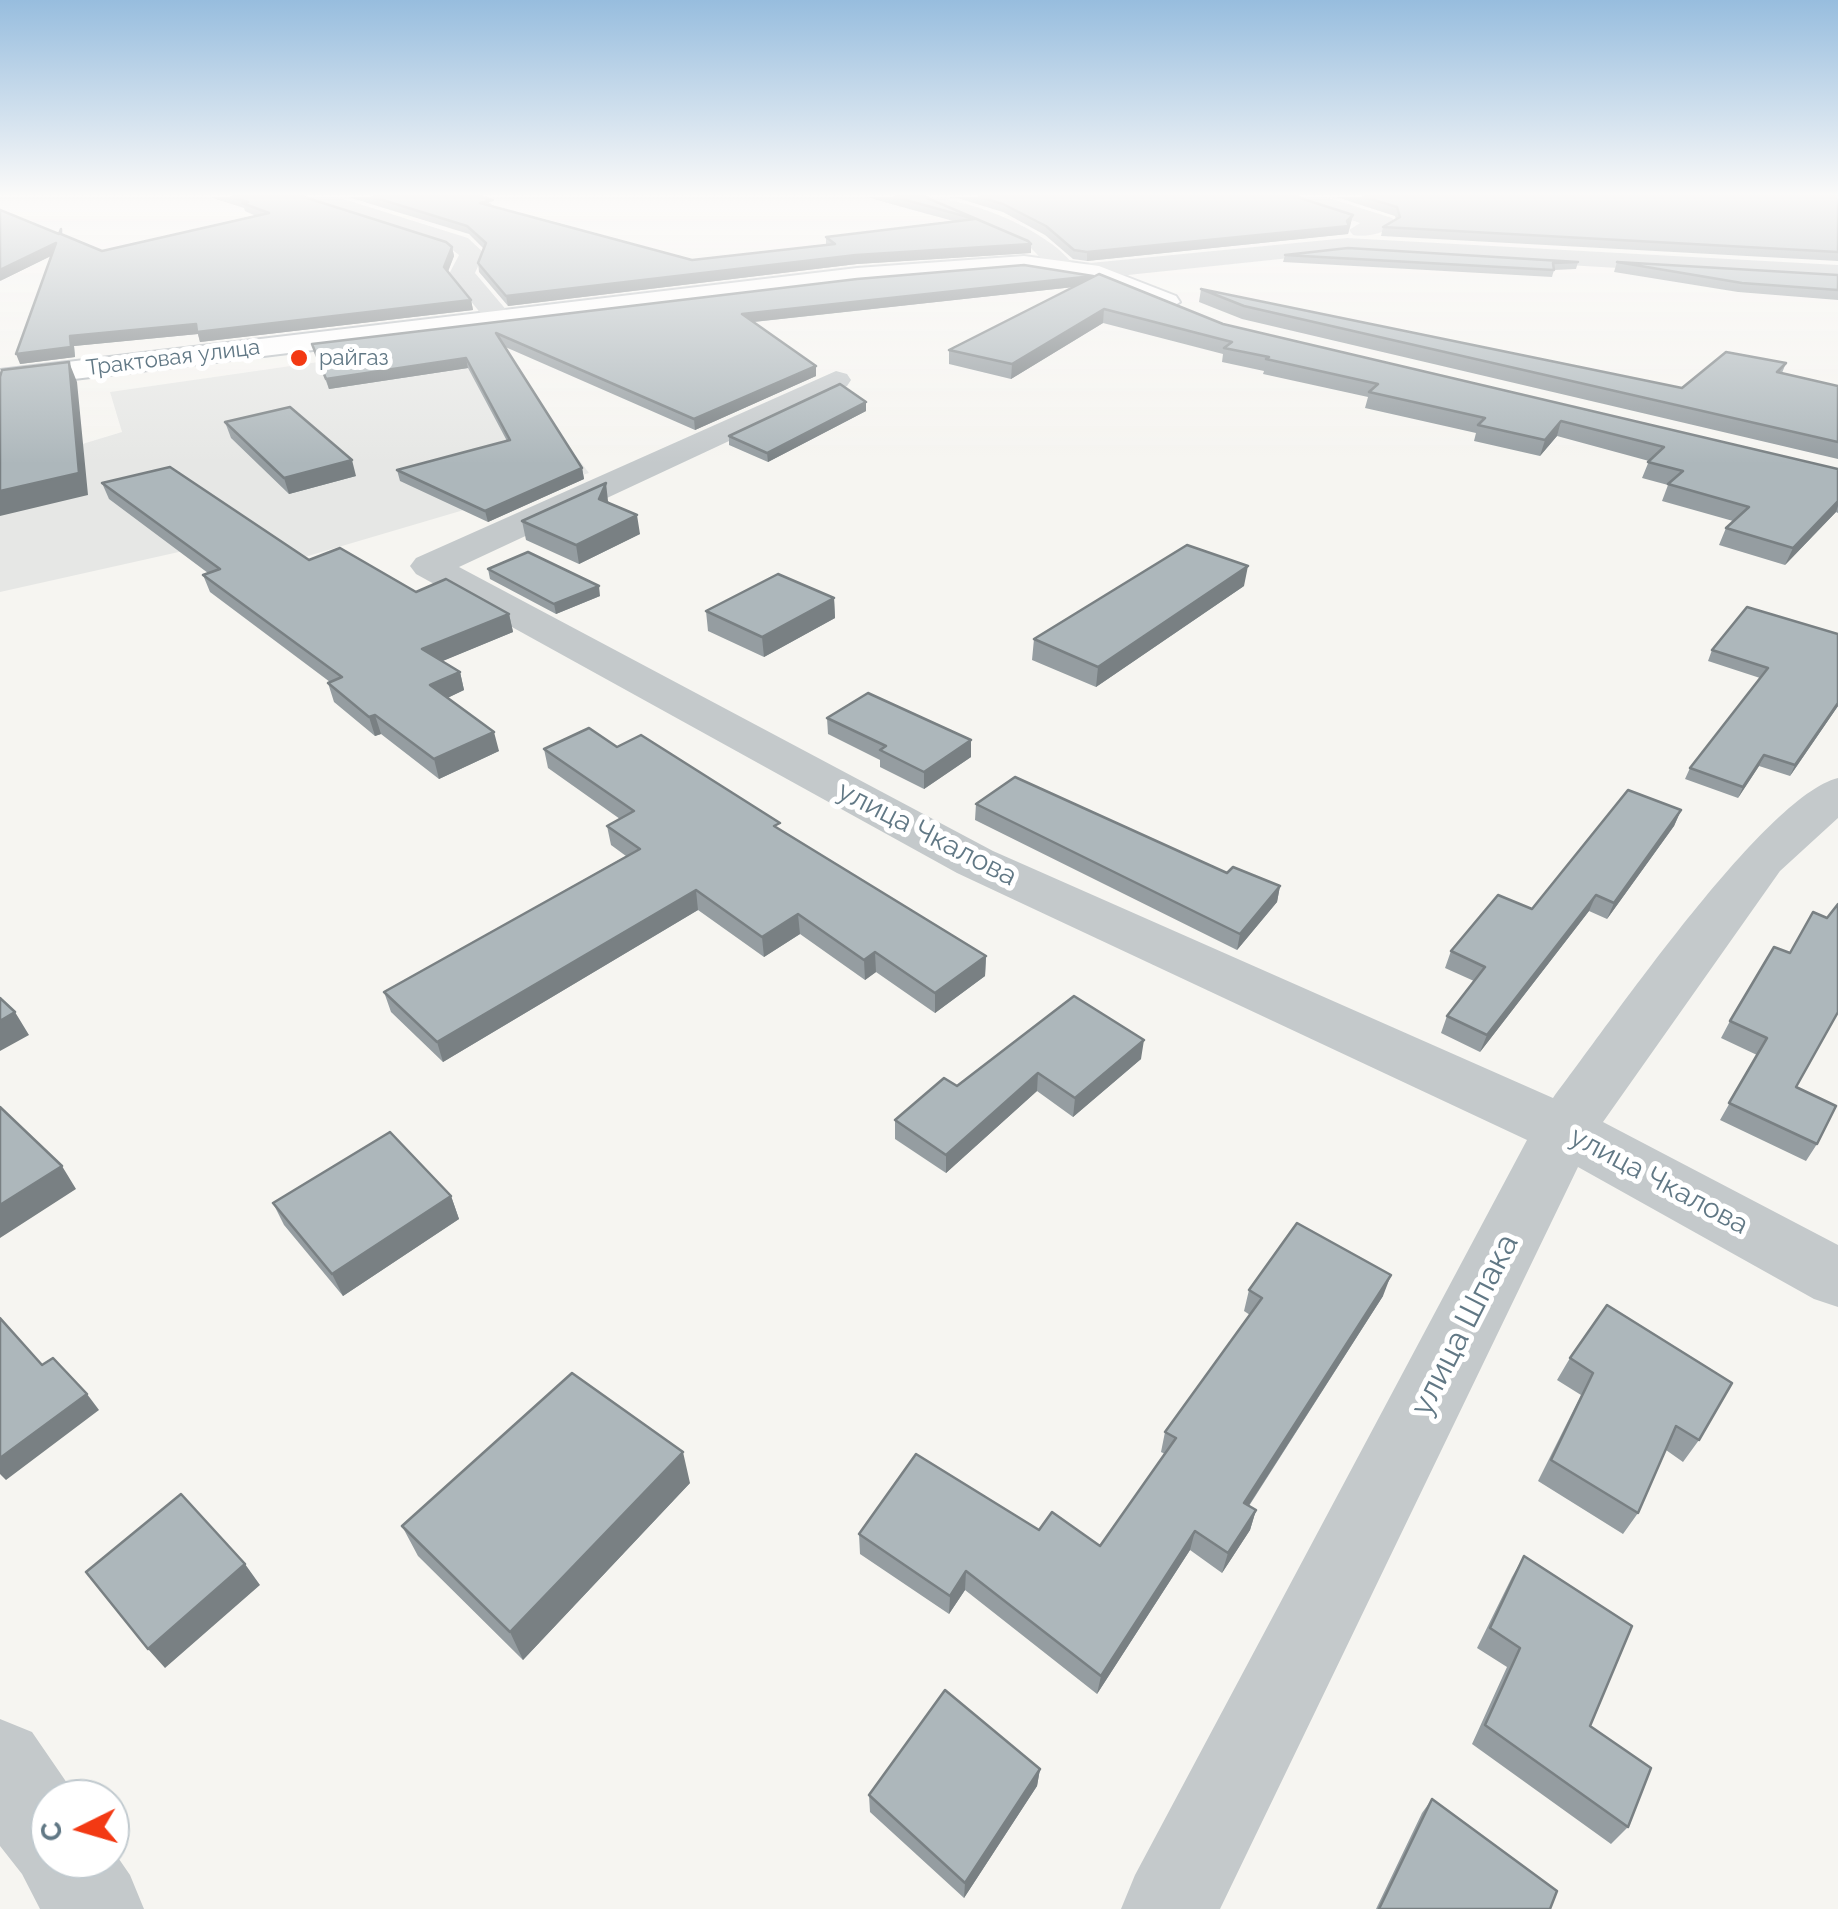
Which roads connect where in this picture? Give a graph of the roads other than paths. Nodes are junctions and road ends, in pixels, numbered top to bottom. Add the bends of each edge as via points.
1 (472, 286) edge
2 (773, 286) edge
3 (1123, 286) edge
4 (1198, 315) edge
5 (500, 319) junction
6 (0, 379) edge
7 (836, 380) dead end
8 (1838, 792) edge
9 (1564, 1130) junction
10 (1838, 1278) edge
11 (0, 1764) edge
12 (30, 1810) edge
13 (76, 1879) edge
14 (96, 1909) edge
15 (1170, 1909) edge

1 - 5 street
2 - 5 street, Трактовая улица
3 - 4 street
5 - 6 street, Трактовая улица
7 - 9 street, улица Чкалова via 429,566 975,862
8 - 9 street, улица Шпака via 1762,860
9 - 10 street, улица Чкалова
9 - 15 street, улица Шпака
11 - 12 street
13 - 14 street

